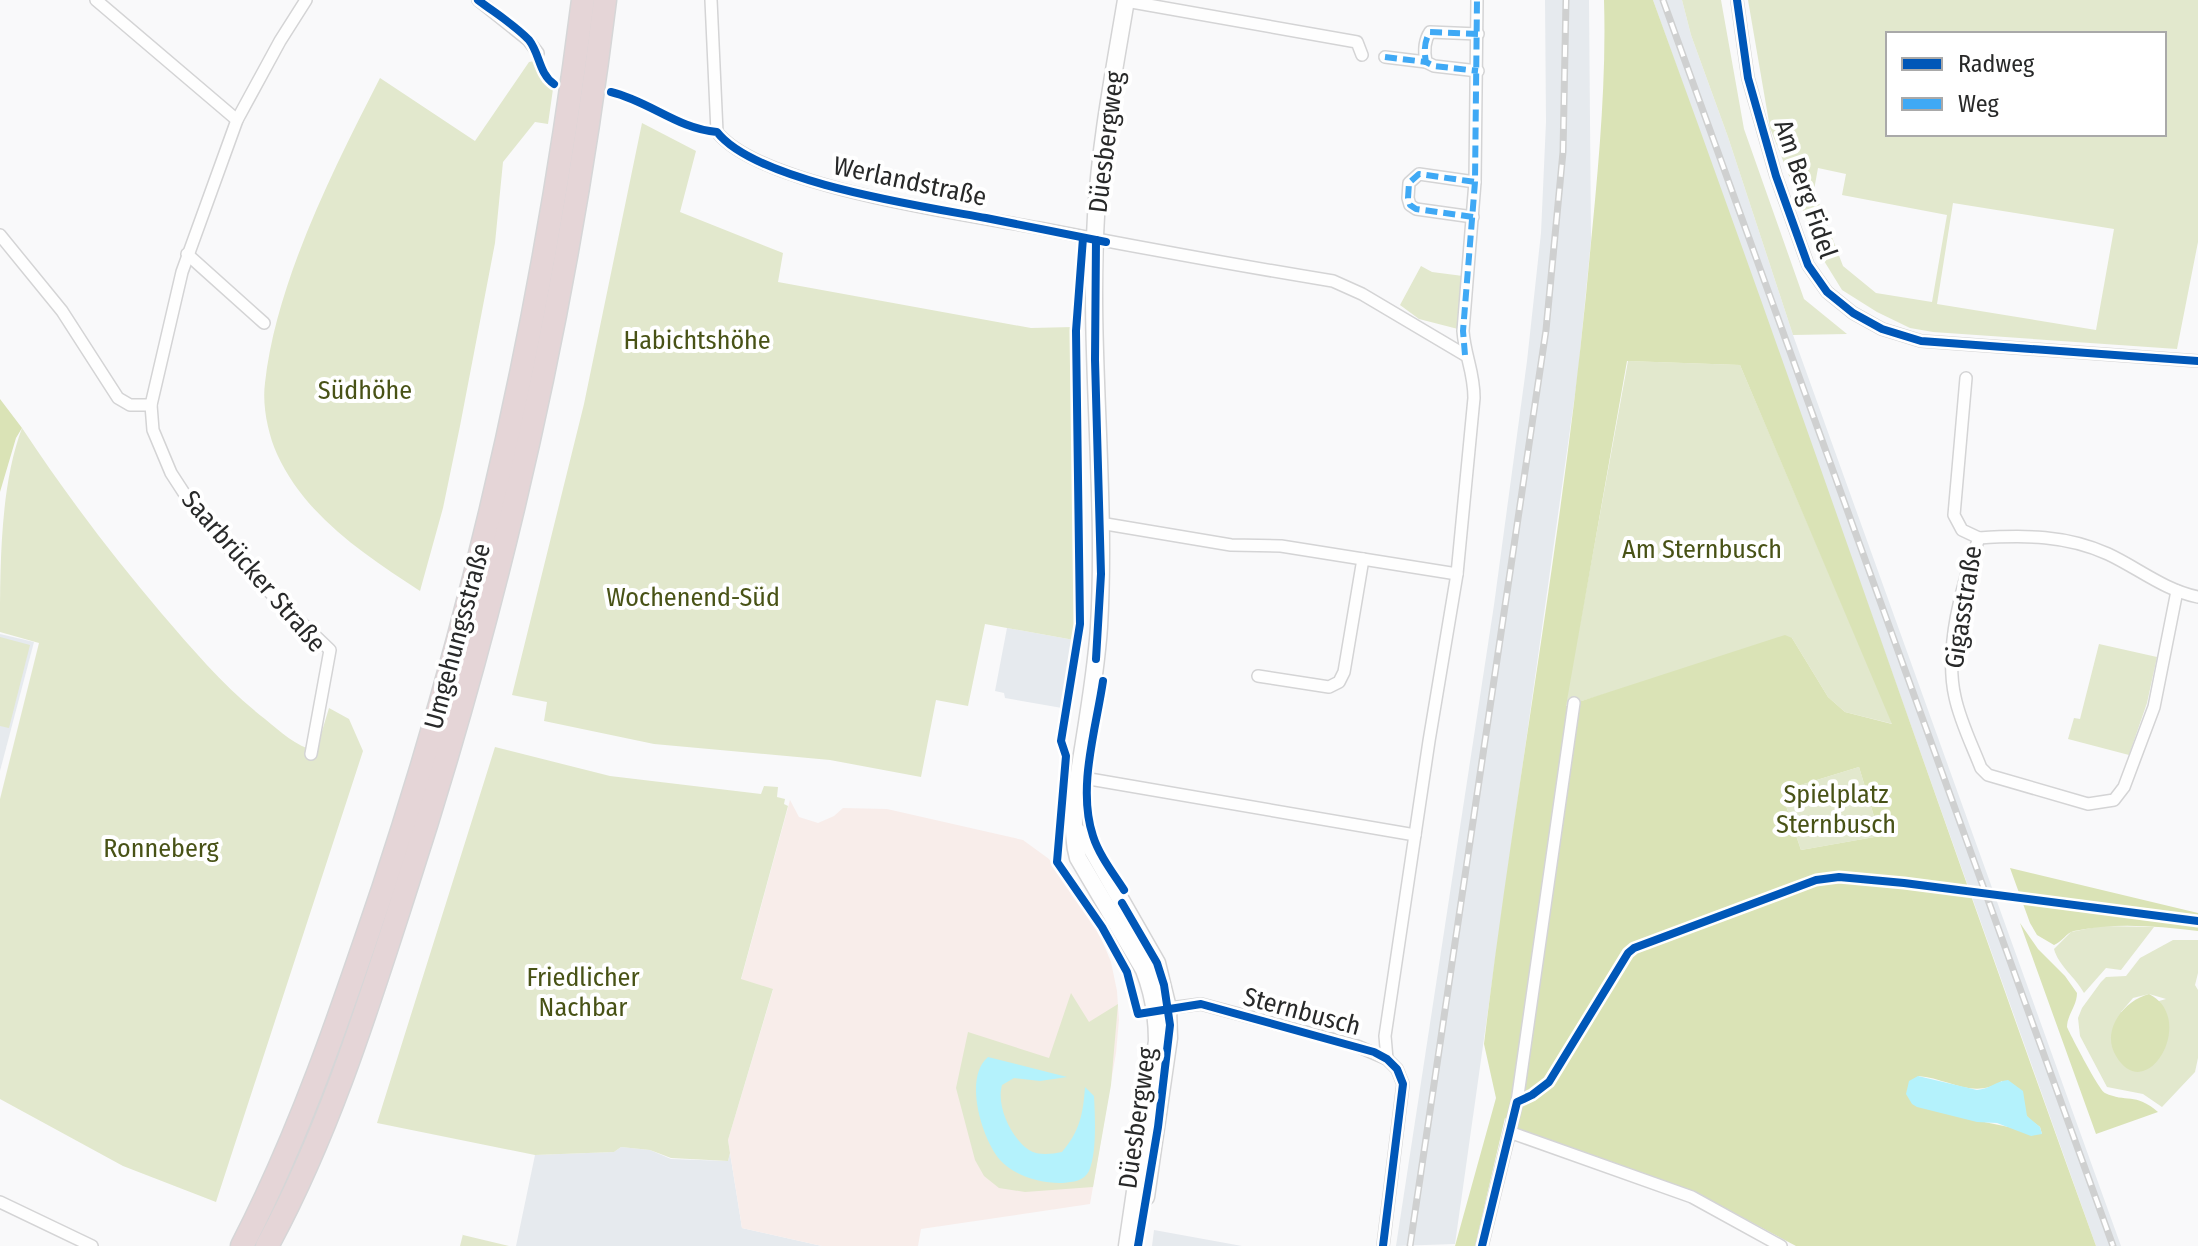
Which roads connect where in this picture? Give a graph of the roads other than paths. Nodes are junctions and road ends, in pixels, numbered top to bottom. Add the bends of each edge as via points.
1 (96, 0) edge
2 (306, 0) edge
3 (478, 0) edge
4 (583, 0) edge
5 (605, 0) edge
6 (711, 0) edge
7 (1477, 0) edge
8 (1737, 0) edge
9 (1126, 1) edge
10 (1478, 34) junction
11 (538, 53) dead end
12 (1362, 55) dead end
13 (1385, 57) dead end
14 (1426, 62) junction
15 (1478, 71) junction
16 (237, 120) junction
17 (1475, 182) junction
18 (1473, 217) junction
19 (0, 235) edge
20 (1096, 240) junction
21 (187, 254) junction
22 (264, 323) dead end
23 (1465, 355) junction
24 (2198, 361) edge
25 (1966, 378) dead end
26 (151, 405) junction
27 (1100, 523) junction
28 (1979, 538) junction
29 (1363, 559) junction
30 (1457, 574) junction
31 (2177, 591) junction
32 (2198, 597) edge
33 (1258, 676) dead end
34 (1574, 703) dead end
35 (311, 754) dead end
36 (1078, 777) junction
37 (1415, 835) junction
38 (1162, 1009) junction
39 (1387, 1059) junction
40 (1512, 1133) junction
41 (0, 1202) edge
42 (92, 1246) edge
43 (242, 1246) edge
44 (267, 1246) edge
45 (1127, 1246) edge
46 (1138, 1246) edge
47 (1383, 1246) edge
48 (1482, 1246) edge
49 (1781, 1246) edge

1 - 16 street
2 - 16 street, Saarbrücker Straße
3 - 11 street
4 - 43 highway, Umgehungsstraße via 532,320 457,640 335,1030
5 - 44 highway, Umgehungsstraße via 554,325 479,644 424,835 357,1034
6 - 20 street, Werlandstraße via 717,132 727,145 826,185
7 - 10 street
8 - 24 street, Am Berg Fidel via 1748,78 1808,265 1827,292 1853,313 1921,341
9 - 12 street, Düesbergweg via 1357,42
9 - 20 street, Düesbergweg via 1106,119
10 - 14 street via 1430,32
10 - 15 street
13 - 14 street
14 - 15 street
15 - 17 street
16 - 21 street, Saarbrücker Straße
17 - 18 street
17 - 18 street via 1419,174 1409,183 1408,198 1416,209
18 - 23 street
19 - 26 street via 62,311 118,398 130,405
20 - 23 street, Werlandstraße via 1333,281
20 - 27 street, Düesbergweg
21 - 22 street
21 - 26 street, Saarbrücker Straße
23 - 30 street via 1474,373 1474,398
25 - 28 street, Gigasstraße via 1954,515 1962,530
26 - 35 street, Saarbrücker Straße via 153,430 171,473 195,510 330,650
27 - 29 street via 1231,545 1281,546
27 - 36 street, Düesbergweg via 1096,659
28 - 31 street via 2027,535 2070,540
28 - 31 street, Gigasstraße via 1960,599 1952,682 1981,768 1998,780 2088,804 2114,800 2124,787 2154,707
29 - 30 street
29 - 33 street via 1339,682 1329,687
30 - 37 street
31 - 32 street
34 - 40 street
36 - 37 street
36 - 38 street, Düesbergweg via 1074,829 1086,839 1157,963
37 - 39 street via 1385,1036
38 - 39 street, Sternbusch via 1201,1004
38 - 45 street, Düesbergweg
38 - 46 street, Düesbergweg via 1169,1038
39 - 47 street, Sternbusch via 1403,1084
40 - 48 street
40 - 49 street via 1692,1197
41 - 42 street

